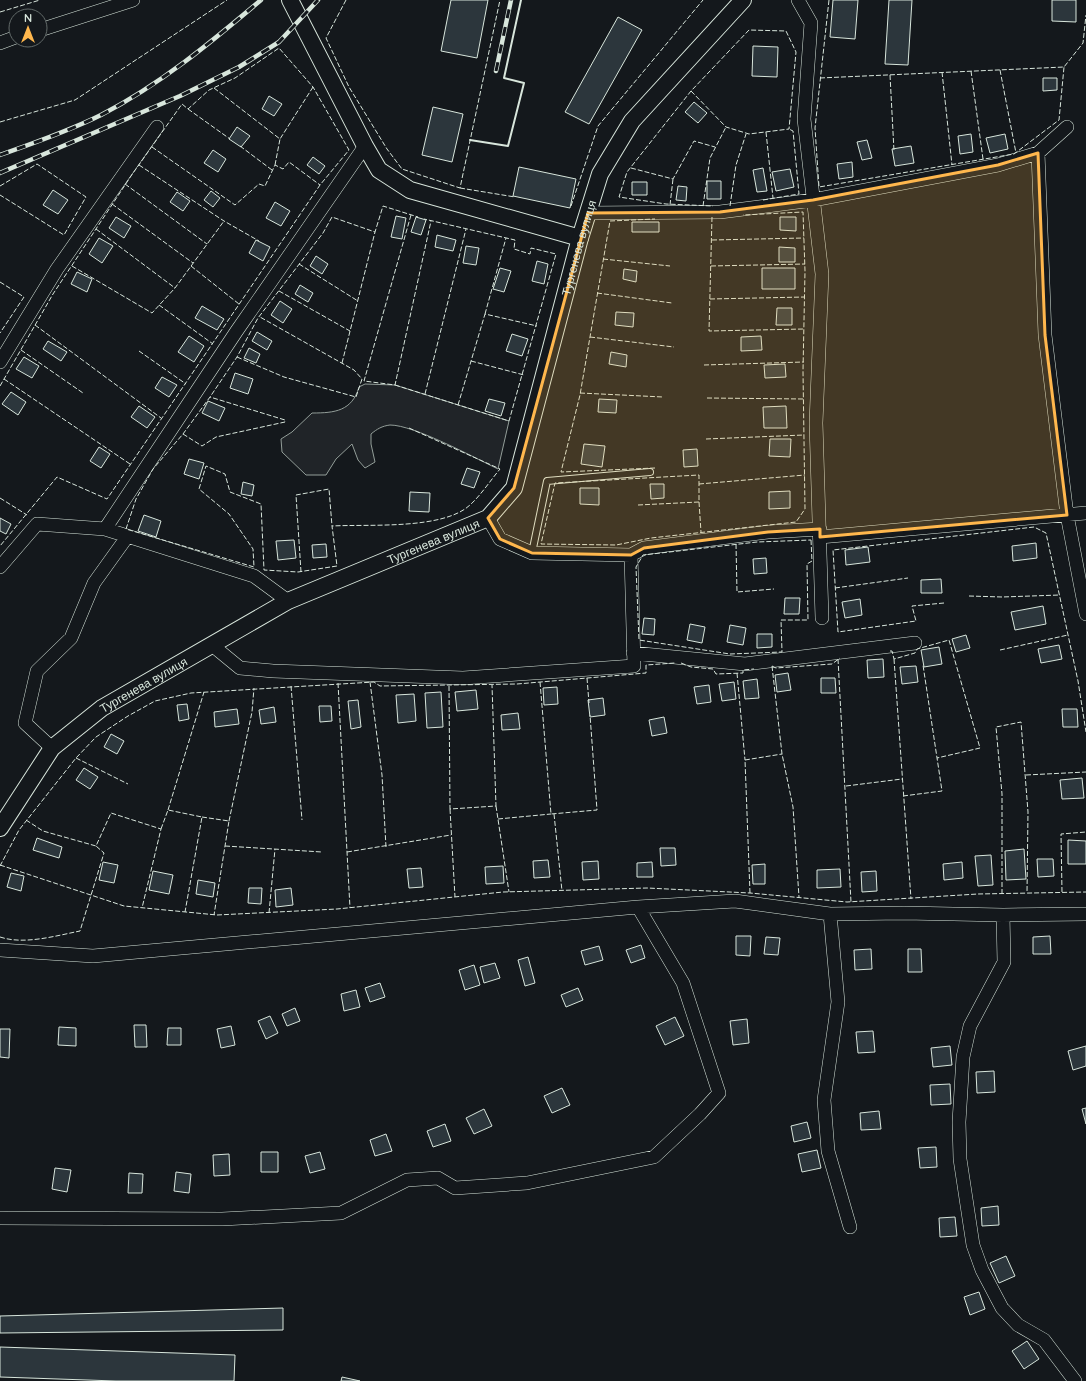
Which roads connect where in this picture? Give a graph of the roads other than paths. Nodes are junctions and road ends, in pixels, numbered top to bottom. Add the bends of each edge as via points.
1 (133, 0) edge
2 (290, 0) edge
3 (743, 0) edge
4 (798, 0) edge
5 (48, 27) edge
6 (157, 127) dead end
7 (1067, 127) dead end
8 (365, 146) junction
9 (1038, 153) junction
10 (813, 200) junction
11 (588, 213) junction
12 (580, 238) junction
13 (0, 362) edge
14 (650, 472) dead end
15 (1086, 513) edge
16 (1067, 515) junction
17 (488, 518) junction
18 (105, 529) junction
19 (820, 533) junction
20 (127, 537) junction
21 (532, 553) junction
22 (630, 555) junction
23 (0, 567) edge
24 (288, 601) junction
25 (1086, 614) edge
26 (822, 618) dead end
27 (915, 643) dead end
28 (212, 644) junction
29 (633, 653) junction
30 (52, 748) junction
31 (0, 828) edge
32 (638, 906) junction
33 (830, 914) junction
34 (1086, 914) edge
35 (1003, 915) junction
36 (0, 950) edge
37 (0, 1218) edge
38 (850, 1227) dead end
39 (1075, 1381) edge

1 - 5 street
2 - 8 street
3 - 11 street, Тургенева вулиця via 632,121 600,174
4 - 10 street via 811,23 804,120
6 - 13 street via 57,270
7 - 9 street
8 - 12 street via 379,170 410,190
8 - 18 street via 236,332
9 - 10 street via 998,165
9 - 16 street via 1045,335
10 - 11 street via 720,212
10 - 19 street via 822,274 816,423
11 - 12 street, Тургенева вулиця
12 - 17 street, Тургенева вулиця via 514,488
14 - 21 lane via 547,481
15 - 16 street
16 - 19 street
16 - 25 street
17 - 21 street via 500,539
17 - 24 street, Тургенева вулиця
18 - 20 street
18 - 23 street via 37,524
19 - 22 street via 768,532 644,548
19 - 26 street
20 - 24 street via 254,576
20 - 30 street via 94,584 71,638 37,671 25,723
21 - 22 street
22 - 29 street
24 - 28 street, Тургенева вулиця
27 - 29 street via 745,664
28 - 29 street via 240,668 273,672 463,678 634,666
28 - 30 street, Тургенева вулиця via 102,708
30 - 31 street, Тургенева вулиця
32 - 33 street via 735,901
32 - 36 street via 93,956
32 - 37 street via 683,983 718,1092 700,1114 654,1157 526,1183 455,1188 438,1178 407,1180 341,1213 222,1219
33 - 35 street via 904,912
33 - 38 street via 838,1002 824,1100 828,1151
34 - 35 street
35 - 39 street via 1004,962 970,1026 963,1056 960,1151 973,1245 982,1270 1002,1308 1018,1325 1044,1340

